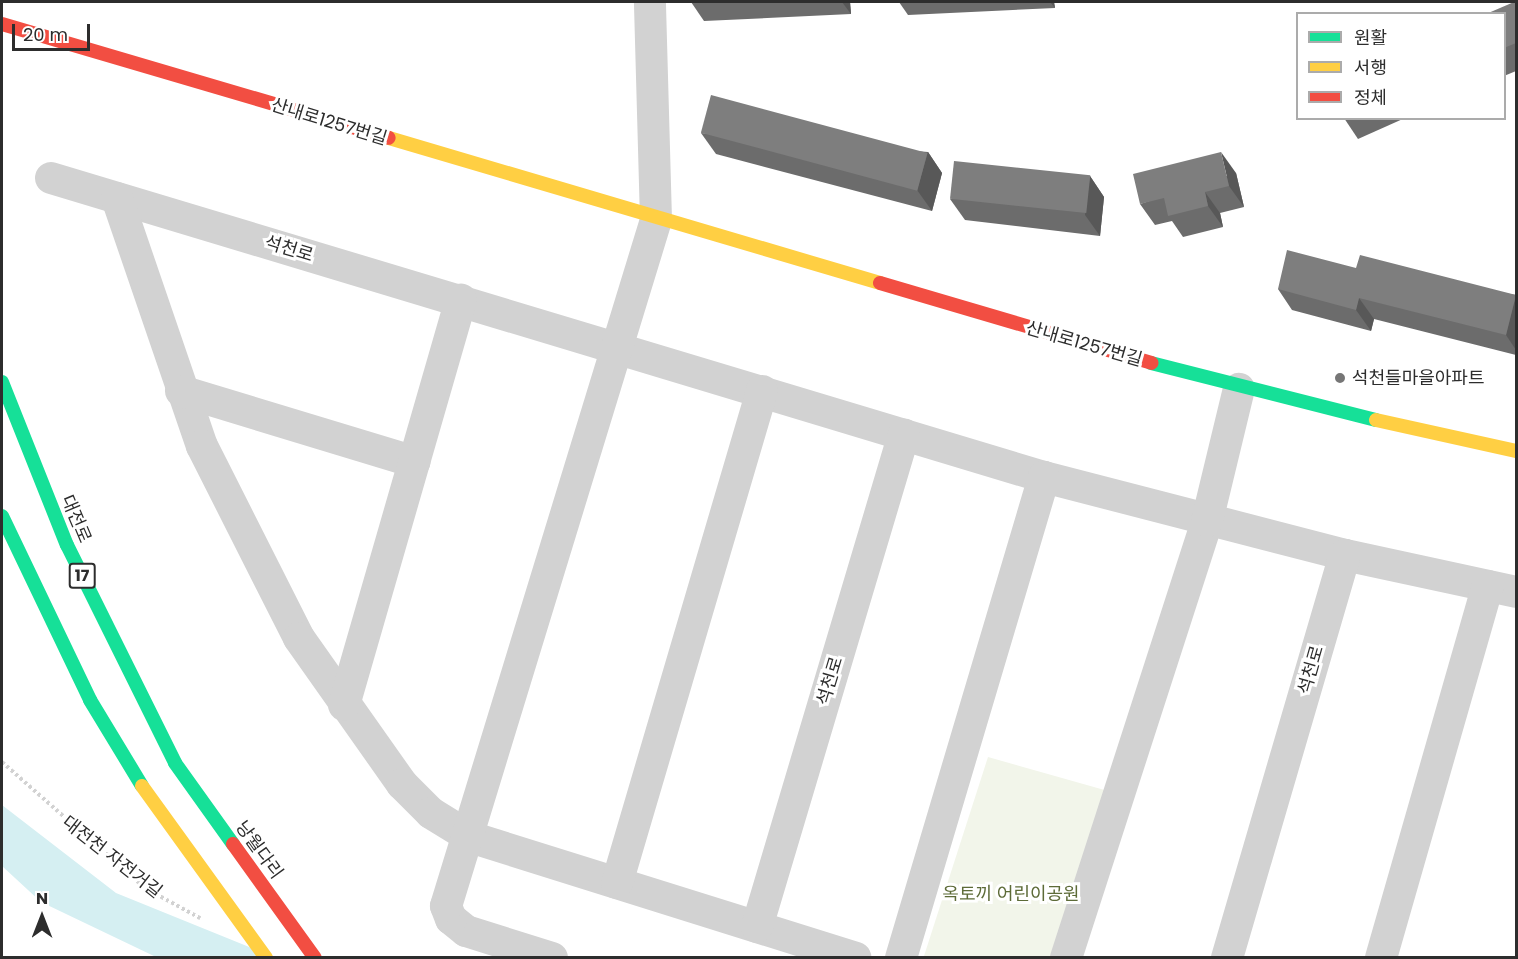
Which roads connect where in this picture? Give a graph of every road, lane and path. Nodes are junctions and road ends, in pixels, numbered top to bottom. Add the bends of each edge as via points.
1 (650, 2) edge
2 (2, 24) edge
3 (51, 178) dead end
4 (117, 198) junction
5 (656, 220) junction
6 (460, 300) junction
7 (621, 348) junction
8 (2, 382) edge
9 (1239, 389) junction
10 (181, 391) junction
11 (762, 391) junction
12 (904, 434) junction
13 (1516, 451) edge
14 (414, 462) junction
15 (1044, 477) junction
16 (2, 516) edge
17 (1207, 521) junction
18 (1345, 555) junction
19 (1502, 589) edge
20 (344, 705) junction
21 (2, 762) edge
22 (175, 763) joint
23 (470, 837) junction
24 (617, 883) junction
25 (210, 922) dead end
26 (757, 927) junction
27 (266, 957) edge
28 (315, 957) edge
29 (552, 957) edge
30 (855, 957) edge
31 (901, 957) edge
32 (1066, 957) edge
33 (1227, 957) edge
34 (1381, 957) edge

1 - 5 street
2 - 5 main road, 산내로1257번길
3 - 4 street, 석천로
4 - 6 street, 석천로
4 - 10 street
5 - 7 street
5 - 9 main road, 산내로1257번길
6 - 7 street, 석천로
6 - 14 street
7 - 11 street, 석천로
7 - 23 street
8 - 22 main road, 대전로 / 17 via 67,545
9 - 13 main road, 산내로1257번길
9 - 17 street
10 - 14 street
10 - 20 street via 202,446 299,638
11 - 12 street, 석천로
11 - 24 street
12 - 15 street, 석천로
12 - 26 street, 석천로
14 - 20 street
15 - 17 street, 석천로
15 - 31 street
16 - 27 main road, bridge via 90,700 142,786
17 - 18 street
17 - 32 street
18 - 19 street
18 - 33 street, 석천로
19 - 34 street
20 - 23 street via 402,784 431,813
21 - 25 path, 대전천 자전거길 via 145,888
22 - 28 main road, 낭월다리 / 17
23 - 24 street
23 - 29 street via 446,906 451,919 466,931
24 - 26 street
26 - 30 street

